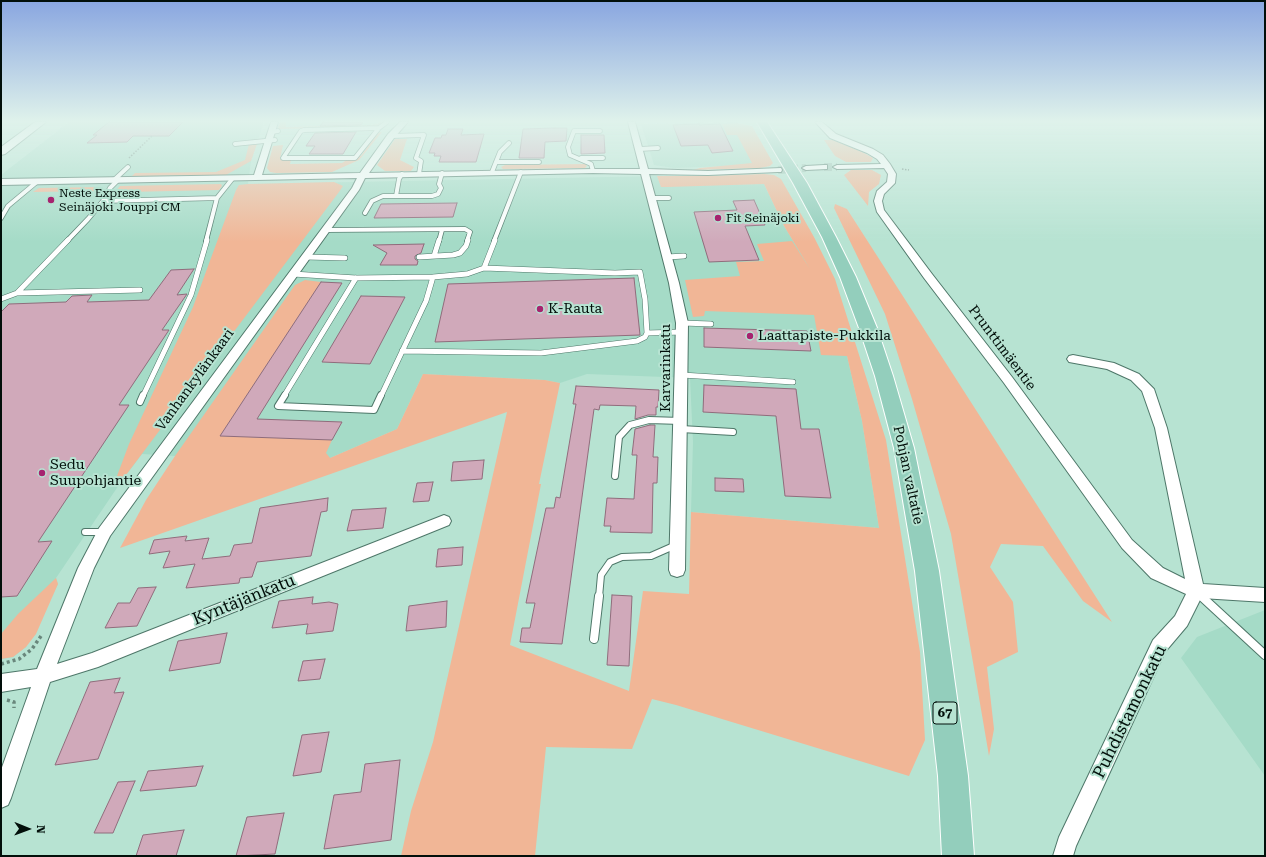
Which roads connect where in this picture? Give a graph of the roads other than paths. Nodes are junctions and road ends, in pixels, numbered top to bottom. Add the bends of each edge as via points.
1 (264, 162) edge
2 (372, 162) edge
3 (421, 162) edge
4 (496, 162) joint
5 (539, 162) dead end
6 (586, 162) edge
7 (643, 162) edge
8 (787, 162) edge
9 (883, 162) edge
10 (887, 166) junction
11 (128, 167) dead end
12 (824, 167) tunnel mouth
13 (837, 167) tunnel mouth
14 (806, 168) tunnel mouth
15 (593, 170) junction
16 (778, 170) tunnel mouth
17 (645, 171) junction
18 (492, 172) junction
19 (521, 172) junction
20 (442, 173) junction
21 (402, 174) junction
22 (418, 174) junction
23 (362, 176) junction
24 (233, 178) junction
25 (258, 178) junction
26 (116, 180) junction
27 (38, 181) junction
28 (1, 182) edge
29 (396, 196) junction
30 (217, 198) junction
31 (651, 198) junction
32 (669, 198) dead end
33 (103, 200) junction
34 (365, 212) dead end
35 (1, 216) edge
36 (326, 230) junction
37 (442, 230) junction
38 (434, 256) junction
39 (684, 256) dead end
40 (306, 257) junction
41 (420, 257) dead end
42 (667, 257) junction
43 (345, 258) dead end
44 (484, 268) junction
45 (293, 274) junction
46 (433, 277) junction
47 (356, 278) junction
48 (140, 290) dead end
49 (17, 293) junction
50 (1, 299) edge
51 (711, 324) dead end
52 (682, 328) junction
53 (647, 333) junction
54 (402, 351) junction
55 (1073, 359) dead end
56 (682, 375) junction
57 (793, 382) dead end
58 (140, 402) dead end
59 (681, 425) junction
60 (733, 432) dead end
61 (615, 476) dead end
62 (444, 521) dead end
63 (85, 532) dead end
64 (104, 532) junction
65 (678, 545) junction
66 (677, 570) dead end
67 (1196, 591) junction
68 (1265, 595) edge
69 (594, 639) dead end
70 (1265, 655) edge
71 (43, 676) junction
72 (1, 683) edge
73 (1, 798) edge
74 (958, 856) edge
75 (1063, 856) edge

1 - 25 street
2 - 23 street, Vanhankylänkaari
3 - 22 lane
4 - 5 lane
4 - 18 lane
6 - 15 lane via 591,164
7 - 17 street, Karvarinkatu
8 - 74 main road, Pohjan valtatie / 67 via 848,277 884,376 904,448 927,571 953,776
9 - 10 street
10 - 13 street
10 - 67 street, Prunttimäentie via 892,174 891,183 880,193 880,210 1127,544 1157,572
11 - 26 lane
12 - 14 street
15 - 17 street
15 - 19 street
16 - 17 street via 708,174
17 - 31 street, Karvarinkatu
18 - 19 street
18 - 20 street
19 - 44 lane
20 - 22 street
20 - 29 lane via 438,194
21 - 22 street
21 - 23 street
21 - 29 lane
23 - 25 street
23 - 36 street, Vanhankylänkaari
24 - 25 street
24 - 26 street
24 - 30 lane
26 - 27 street
26 - 33 lane
27 - 28 street
27 - 35 lane via 8,206
29 - 34 lane via 374,199
30 - 33 lane
30 - 58 lane via 191,295
31 - 32 lane
31 - 42 street, Karvarinkatu
33 - 49 lane
36 - 37 lane
36 - 40 street, Vanhankylänkaari
37 - 38 lane
37 - 38 lane via 465,229 470,232 466,246 460,253
38 - 41 lane
39 - 42 lane
40 - 43 lane
40 - 45 street, Vanhankylänkaari
42 - 52 street, Karvarinkatu
44 - 46 lane via 467,274
44 - 53 lane via 640,272
45 - 47 lane
45 - 64 street, Vanhankylänkaari
46 - 47 lane
46 - 54 lane via 426,301
47 - 54 lane via 278,406 374,410
48 - 49 lane
49 - 50 lane
51 - 52 lane
52 - 53 lane
52 - 56 street, Karvarinkatu
53 - 54 lane via 645,338 637,341 541,353
55 - 67 street via 1110,366 1135,377 1148,389 1161,428
56 - 57 lane
56 - 59 street, Karvarinkatu
59 - 60 lane
59 - 61 lane via 649,420 630,425 619,437
59 - 65 street, Karvarinkatu
62 - 71 street, Kyntäjänkatu via 92,661
63 - 64 lane
64 - 71 street, Vanhankylänkaari via 86,568
65 - 66 street, Karvarinkatu
65 - 69 lane via 651,556 622,557 610,562 600,575
67 - 68 street
67 - 70 lane
67 - 75 street, Puhdistamonkatu via 1181,621 1159,646 1066,844
71 - 72 street, Kyntäjänkatu
71 - 73 street, Vanhankylänkaari

